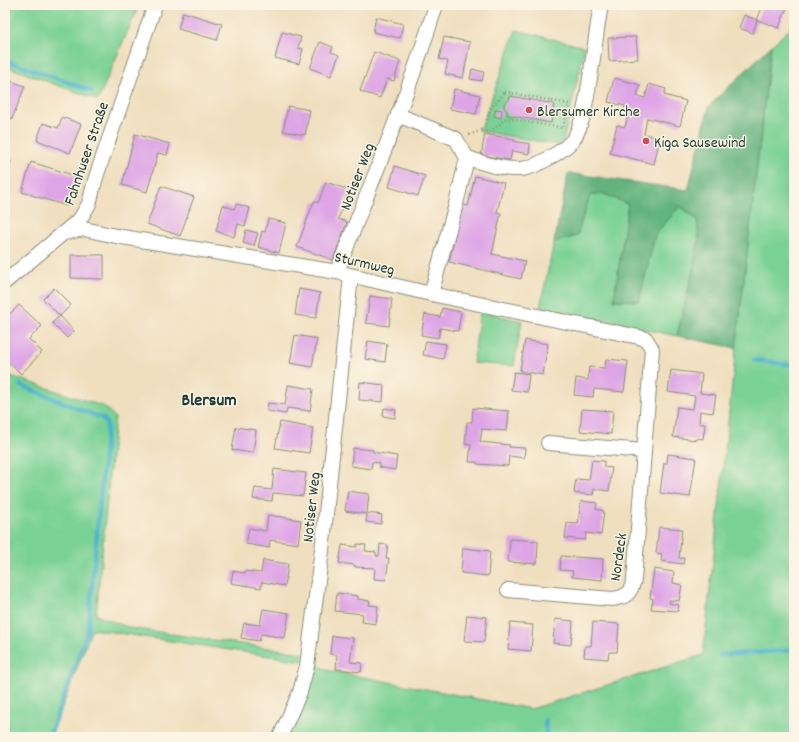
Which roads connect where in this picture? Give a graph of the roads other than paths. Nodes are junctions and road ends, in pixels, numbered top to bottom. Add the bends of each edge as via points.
1 (155, 5) edge
2 (436, 5) edge
3 (601, 5) edge
4 (398, 114) junction
5 (467, 158) junction
6 (63, 233) junction
7 (337, 272) junction
8 (351, 276) junction
9 (5, 282) edge
10 (431, 294) junction
11 (652, 350) joint
12 (548, 442) dead end
13 (644, 451) junction
14 (508, 590) dead end
15 (280, 737) edge

1 - 6 street, Fahnhuser Straße via 98,170 89,204 80,219
2 - 4 street, Notiser Weg
3 - 5 street via 582,119 574,139 543,161 521,169 501,167
4 - 5 street via 456,139
4 - 7 street, Notiser Weg
5 - 10 street
6 - 7 street, Sturmweg via 84,229
6 - 9 street, Fahnhuser Straße
7 - 8 street, Sturmweg
8 - 10 street, Sturmweg
8 - 15 street, Notiser Weg via 307,666 300,692
10 - 11 street, Sturmweg via 640,337 646,339
11 - 13 street, Nordeck
12 - 13 street
13 - 14 street, Nordeck via 634,580 627,595 612,599

